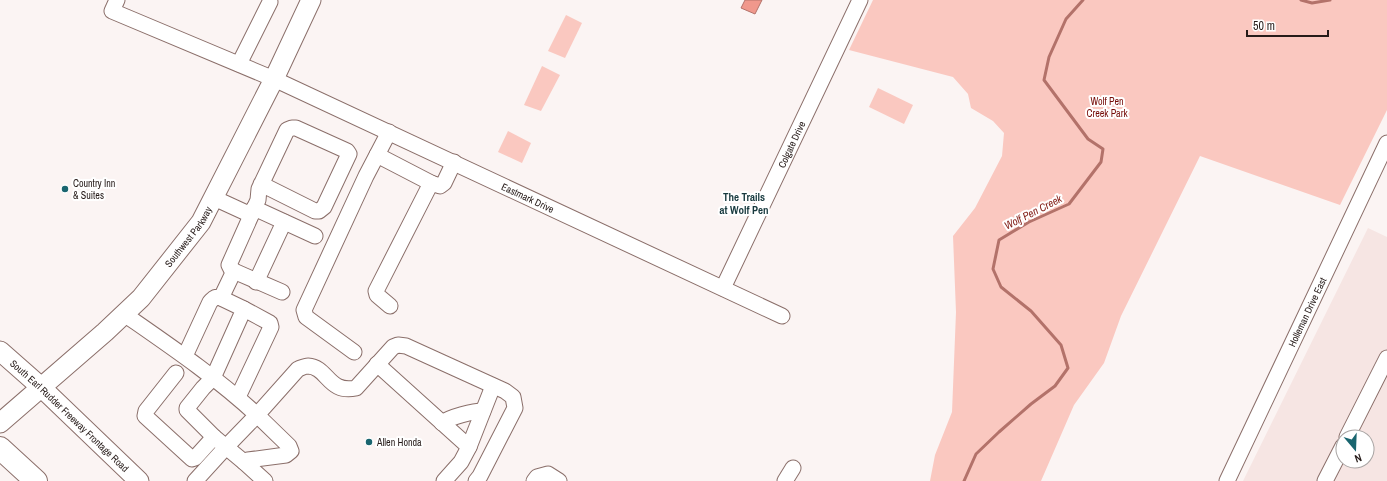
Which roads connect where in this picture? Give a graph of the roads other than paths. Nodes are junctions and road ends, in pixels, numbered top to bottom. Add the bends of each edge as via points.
1 (117, 0) edge
2 (311, 0) edge
3 (860, 0) edge
4 (270, 2) dead end
5 (239, 64) junction
6 (274, 79) junction
7 (389, 132) junction
8 (1387, 143) edge
9 (377, 155) junction
10 (454, 162) junction
11 (431, 183) junction
12 (261, 184) junction
13 (214, 198) junction
14 (253, 212) junction
15 (284, 222) junction
16 (315, 236) dead end
17 (234, 271) junction
18 (256, 282) junction
19 (723, 288) junction
20 (282, 292) dead end
21 (221, 298) junction
22 (390, 306) dead end
23 (244, 310) junction
24 (124, 314) junction
25 (782, 316) dead end
26 (0, 351) edge
27 (354, 352) dead end
28 (185, 356) junction
29 (1387, 358) edge
30 (377, 364) junction
31 (176, 373) dead end
32 (213, 378) junction
33 (492, 386) junction
34 (42, 388) junction
35 (238, 397) junction
36 (483, 412) junction
37 (257, 415) junction
38 (0, 423) edge
39 (442, 424) junction
40 (1351, 429) edge
41 (214, 437) junction
42 (226, 447) junction
43 (0, 448) edge
44 (469, 448) junction
45 (244, 462) junction
46 (1335, 462) edge
47 (793, 468) dead end
48 (36, 481) edge
49 (139, 481) edge
50 (195, 481) edge
51 (265, 481) edge
52 (444, 481) edge
53 (476, 481) edge
54 (534, 481) edge
55 (559, 481) edge
56 (785, 481) edge
57 (1227, 481) edge
58 (1325, 481) edge

1 - 5 street, Eastmark Drive via 112,11
2 - 6 main road, Southwest Parkway
3 - 19 street, Colgate Drive
4 - 5 street
5 - 6 street, Eastmark Drive
6 - 7 street, Eastmark Drive
6 - 13 main road, Southwest Parkway
7 - 9 street
7 - 10 street, Eastmark Drive
8 - 57 street, Holleman Drive East
9 - 11 street
9 - 27 street via 304,310 306,317
10 - 11 street via 444,183 440,186
10 - 19 street, Eastmark Drive
11 - 22 street via 376,291
12 - 12 street via 319,211 324,207 349,154 292,128 287,130
12 - 14 street
13 - 14 street
13 - 24 main road, Southwest Parkway via 201,222 141,298
14 - 15 street
14 - 17 street via 229,265
15 - 16 street
15 - 18 street
17 - 18 street
17 - 21 street
18 - 20 street
19 - 25 street, Eastmark Drive
21 - 23 street
21 - 28 street via 214,298 210,302
23 - 32 street
23 - 35 street via 270,323 271,327
24 - 28 street
24 - 34 main road, Southwest Parkway
26 - 34 main road, South Earl Rudder Freeway Frontage Road
28 - 32 street
29 - 40 street
30 - 33 street via 393,347 406,346
30 - 37 street via 356,388 347,390 338,388 316,369 307,366 298,369
30 - 39 street
31 - 41 street via 146,411 145,416 192,459
32 - 35 street
32 - 41 street via 186,410
33 - 36 street
33 - 53 street via 513,397 515,408
34 - 38 main road, Southwest Parkway
34 - 49 main road, South Earl Rudder Freeway Frontage Road
35 - 37 street
36 - 39 street via 461,416
36 - 44 street
37 - 42 street
37 - 45 street via 289,446 290,451 286,455
39 - 44 street
41 - 42 street
42 - 45 street
42 - 50 street
43 - 48 highway
44 - 52 street via 461,462
45 - 51 street
46 - 58 street
47 - 56 street
54 - 55 street via 537,477 548,474

